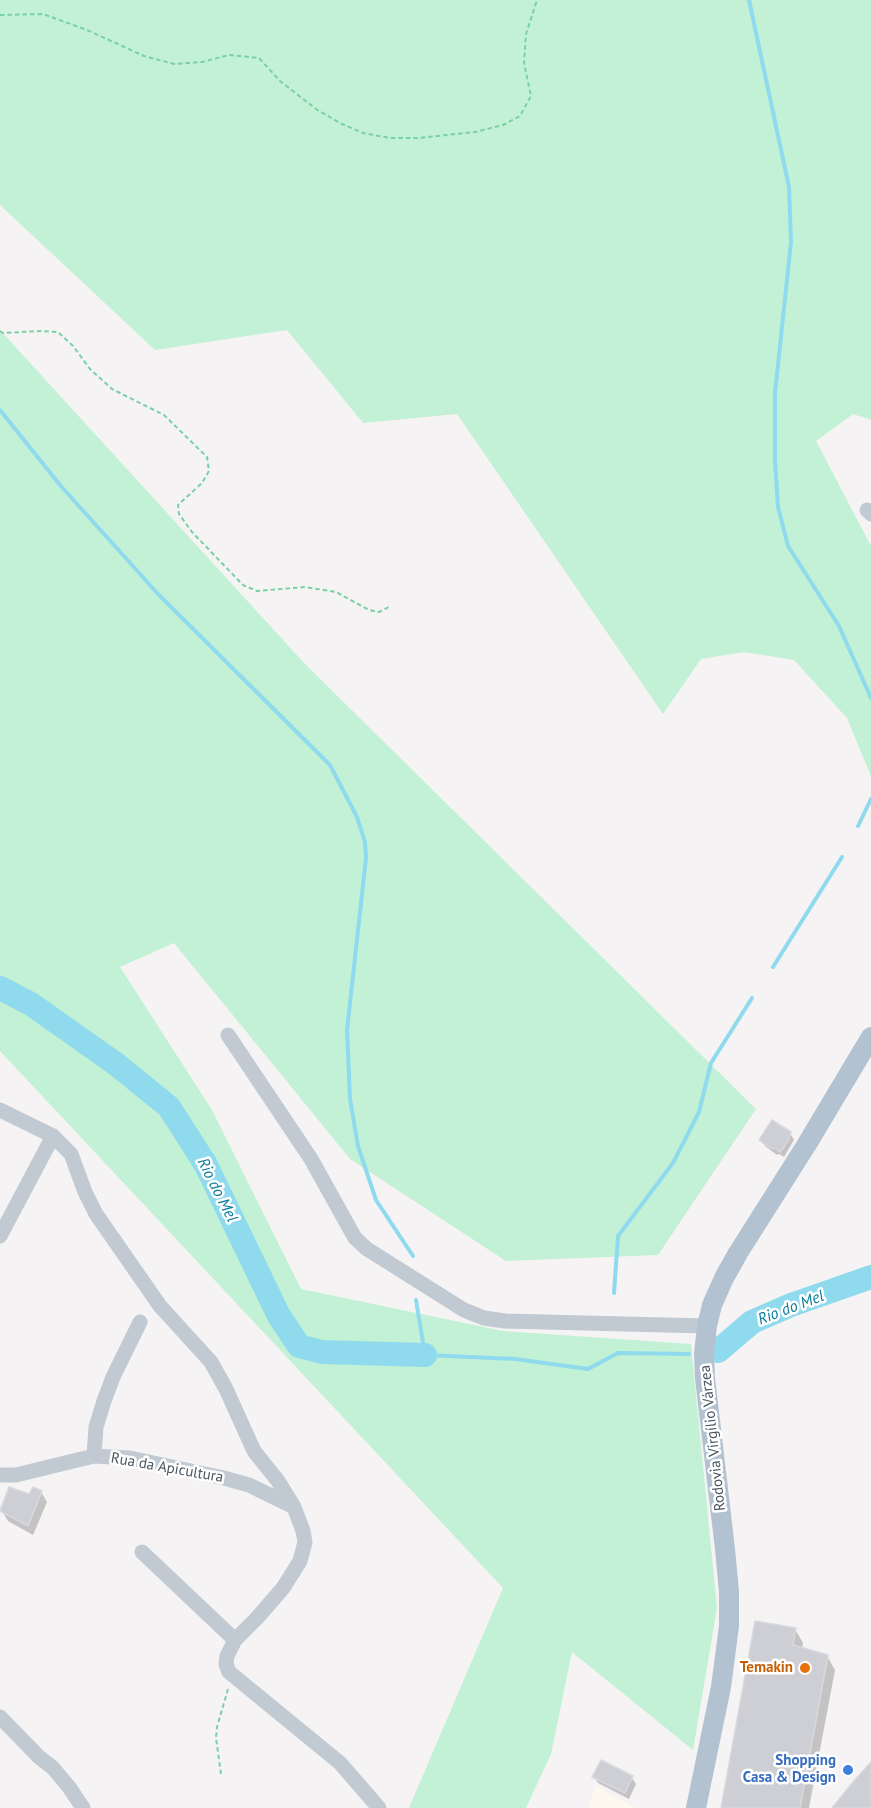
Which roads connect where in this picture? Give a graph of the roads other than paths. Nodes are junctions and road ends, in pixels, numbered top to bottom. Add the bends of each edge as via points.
1 (228, 1035) dead end
2 (871, 1036) edge
3 (0, 1110) edge
4 (53, 1136) junction
5 (0, 1236) edge
6 (140, 1322) dead end
7 (707, 1326) junction
8 (94, 1456) junction
9 (0, 1475) edge
10 (294, 1507) junction
11 (142, 1552) dead end
12 (235, 1640) junction
13 (0, 1717) edge
14 (83, 1808) edge
15 (379, 1808) edge
16 (696, 1808) edge

1 - 7 street via 311,1159 355,1238 464,1310 505,1321
2 - 7 main road, Rodovia Virgílio Várzea via 738,1253 712,1305
3 - 4 street
4 - 5 street
4 - 10 street via 71,1154 96,1214 152,1295 211,1362 254,1451
6 - 8 street via 104,1401 96,1427
7 - 16 main road, Rodovia Virgílio Várzea via 705,1378 727,1570 729,1626 721,1687
8 - 9 street, Rua da Apicultura via 16,1475
8 - 10 street, Rua da Apicultura via 144,1460 225,1478
10 - 12 street via 303,1531 300,1562 283,1588
11 - 12 street
12 - 15 street via 227,1656 229,1672 340,1762
13 - 14 street via 53,1768

